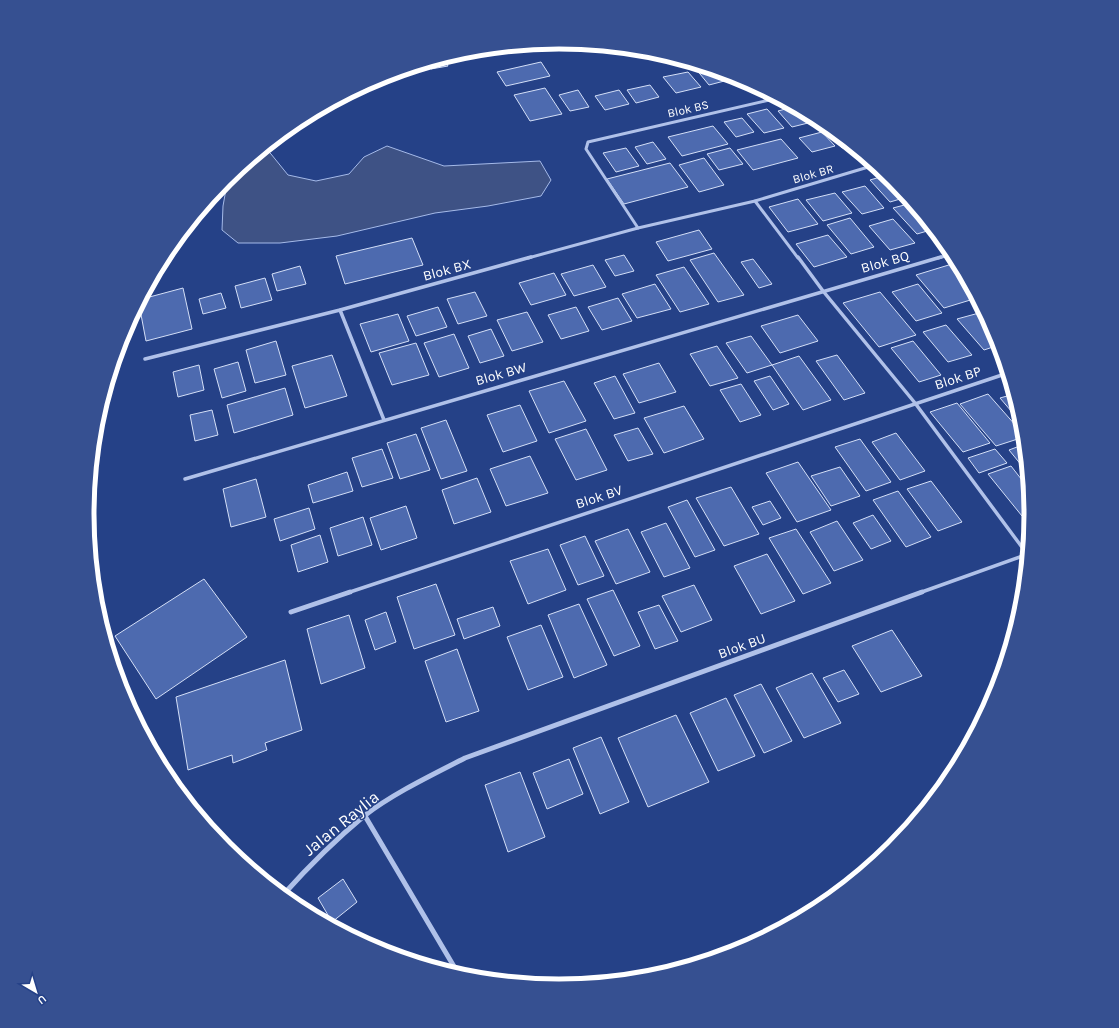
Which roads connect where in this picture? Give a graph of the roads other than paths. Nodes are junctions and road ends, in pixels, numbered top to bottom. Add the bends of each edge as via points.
1 (770, 100) edge
2 (870, 168) edge
3 (755, 201) junction
4 (638, 228) junction
5 (946, 256) edge
6 (824, 290) junction
7 (340, 310) junction
8 (144, 359) dead end
9 (1003, 375) edge
10 (915, 403) junction
11 (384, 420) junction
12 (184, 479) dead end
13 (1023, 549) edge
14 (1023, 555) edge
15 (290, 612) dead end
16 (464, 758) joint
17 (365, 816) junction
18 (287, 891) edge
19 (454, 967) edge

1 - 4 street, Blok BS via 588,142 586,149
2 - 3 street, Blok BR
3 - 4 street, Blok BX
3 - 6 street
4 - 7 street, Blok BX
5 - 6 street, Blok BQ
6 - 10 street
6 - 11 street, Blok BW
7 - 8 street, Blok BX
7 - 11 street
9 - 10 street, Blok BP
10 - 13 street
10 - 15 street, Blok BV
11 - 12 street, Blok BW
14 - 16 street, Blok BU
16 - 17 street, Jalan Raylia via 418,782
17 - 18 street, Jalan Raylia via 304,870
17 - 19 street

